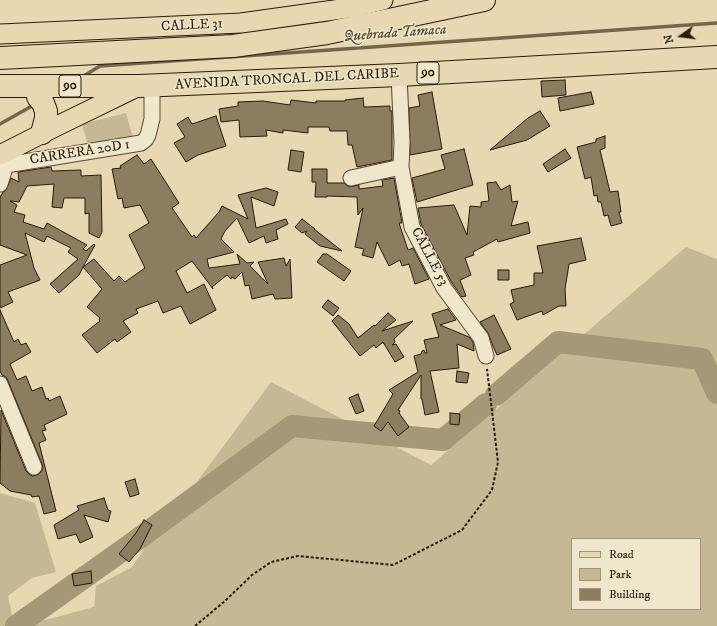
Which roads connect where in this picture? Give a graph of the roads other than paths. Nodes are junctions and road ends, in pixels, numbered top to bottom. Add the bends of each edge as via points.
1 (383, 0) edge
2 (484, 0) edge
3 (0, 34) edge
4 (717, 57) edge
5 (0, 58) edge
6 (399, 75) junction
7 (0, 86) edge
8 (146, 86) junction
9 (38, 97) junction
10 (0, 99) edge
11 (42, 133) junction
12 (5, 156) edge
13 (401, 168) junction
14 (351, 178) dead end
15 (0, 184) edge
16 (486, 356) road end
17 (0, 384) edge
18 (34, 467) dead end

1 - 3 main road, CALLE 31 via 355,7 241,23
2 - 5 highway, 90 via 328,34 232,46
4 - 6 highway, AVENIDA TRONCAL DEL CARIBE / 90
6 - 8 highway, AVENIDA TRONCAL DEL CARIBE / 90
6 - 13 street, CALLE 53
7 - 8 highway, AVENIDA TRONCAL DEL CARIBE / 90
8 - 9 highway
8 - 11 main road
8 - 12 street, CARRERA 20D 1 via 152,119 148,135 141,143
9 - 10 highway
9 - 11 highway via 46,111
11 - 12 main road
12 - 15 street
13 - 14 street
13 - 16 street, CALLE 53 via 412,227 444,288 481,338
17 - 18 street

